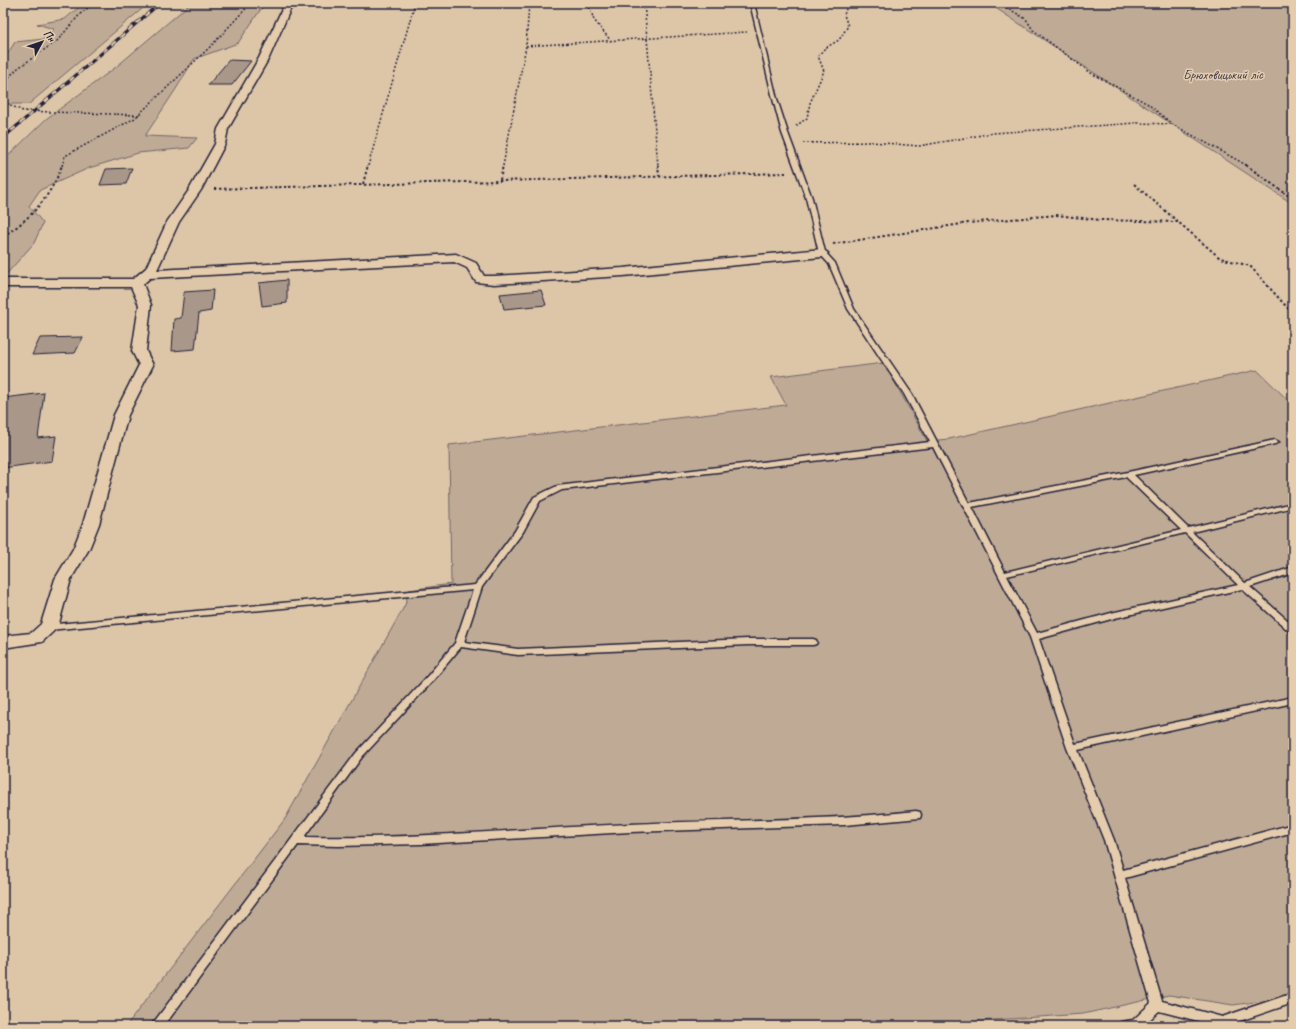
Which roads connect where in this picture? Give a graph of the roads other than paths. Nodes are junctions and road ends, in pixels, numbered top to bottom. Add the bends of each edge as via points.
1 (290, 3) edge
2 (752, 3) edge
3 (822, 249) junction
4 (146, 274) junction
5 (3, 283) edge
6 (136, 283) junction
7 (1275, 442) dead end
8 (936, 444) junction
9 (1128, 474) junction
10 (1293, 505) edge
11 (967, 506) junction
12 (1186, 531) junction
13 (1293, 570) edge
14 (1002, 575) junction
15 (478, 586) junction
16 (1244, 586) junction
17 (49, 627) junction
18 (1293, 630) edge
19 (1034, 637) junction
20 (3, 642) edge
21 (813, 642) dead end
22 (459, 644) junction
23 (1293, 700) edge
24 (1072, 748) junction
25 (916, 815) dead end
26 (1293, 828) edge
27 (296, 841) junction
28 (1119, 875) junction
29 (1293, 998) edge
30 (1157, 1005) junction
31 (157, 1026) edge
32 (1125, 1026) edge

1 - 4 street via 264,58 223,130 220,144 195,190 173,222 151,270
2 - 3 lane via 785,133 809,198
3 - 4 street via 623,272 494,280 480,279 472,266 456,258
3 - 8 lane via 832,263 851,309 908,394
4 - 6 street
5 - 6 street
6 - 17 street via 145,305 139,351 146,365 121,415 91,524 81,549 63,579
7 - 9 lane
8 - 11 lane
8 - 15 lane via 560,488 537,499 519,532
9 - 11 lane
9 - 12 lane
10 - 12 lane
11 - 14 lane
12 - 14 lane
12 - 16 lane
13 - 16 lane
14 - 19 lane
15 - 17 lane
15 - 22 lane
16 - 18 lane
16 - 19 lane via 1115,615
17 - 20 street via 36,638
19 - 24 lane
21 - 22 lane via 748,642 518,652
22 - 27 lane via 359,755
23 - 24 lane
24 - 28 lane via 1109,840
25 - 27 lane via 871,820 631,828 346,843
26 - 28 lane
27 - 31 lane
28 - 30 lane
29 - 30 lane via 1222,1022
30 - 32 lane via 1136,1025

